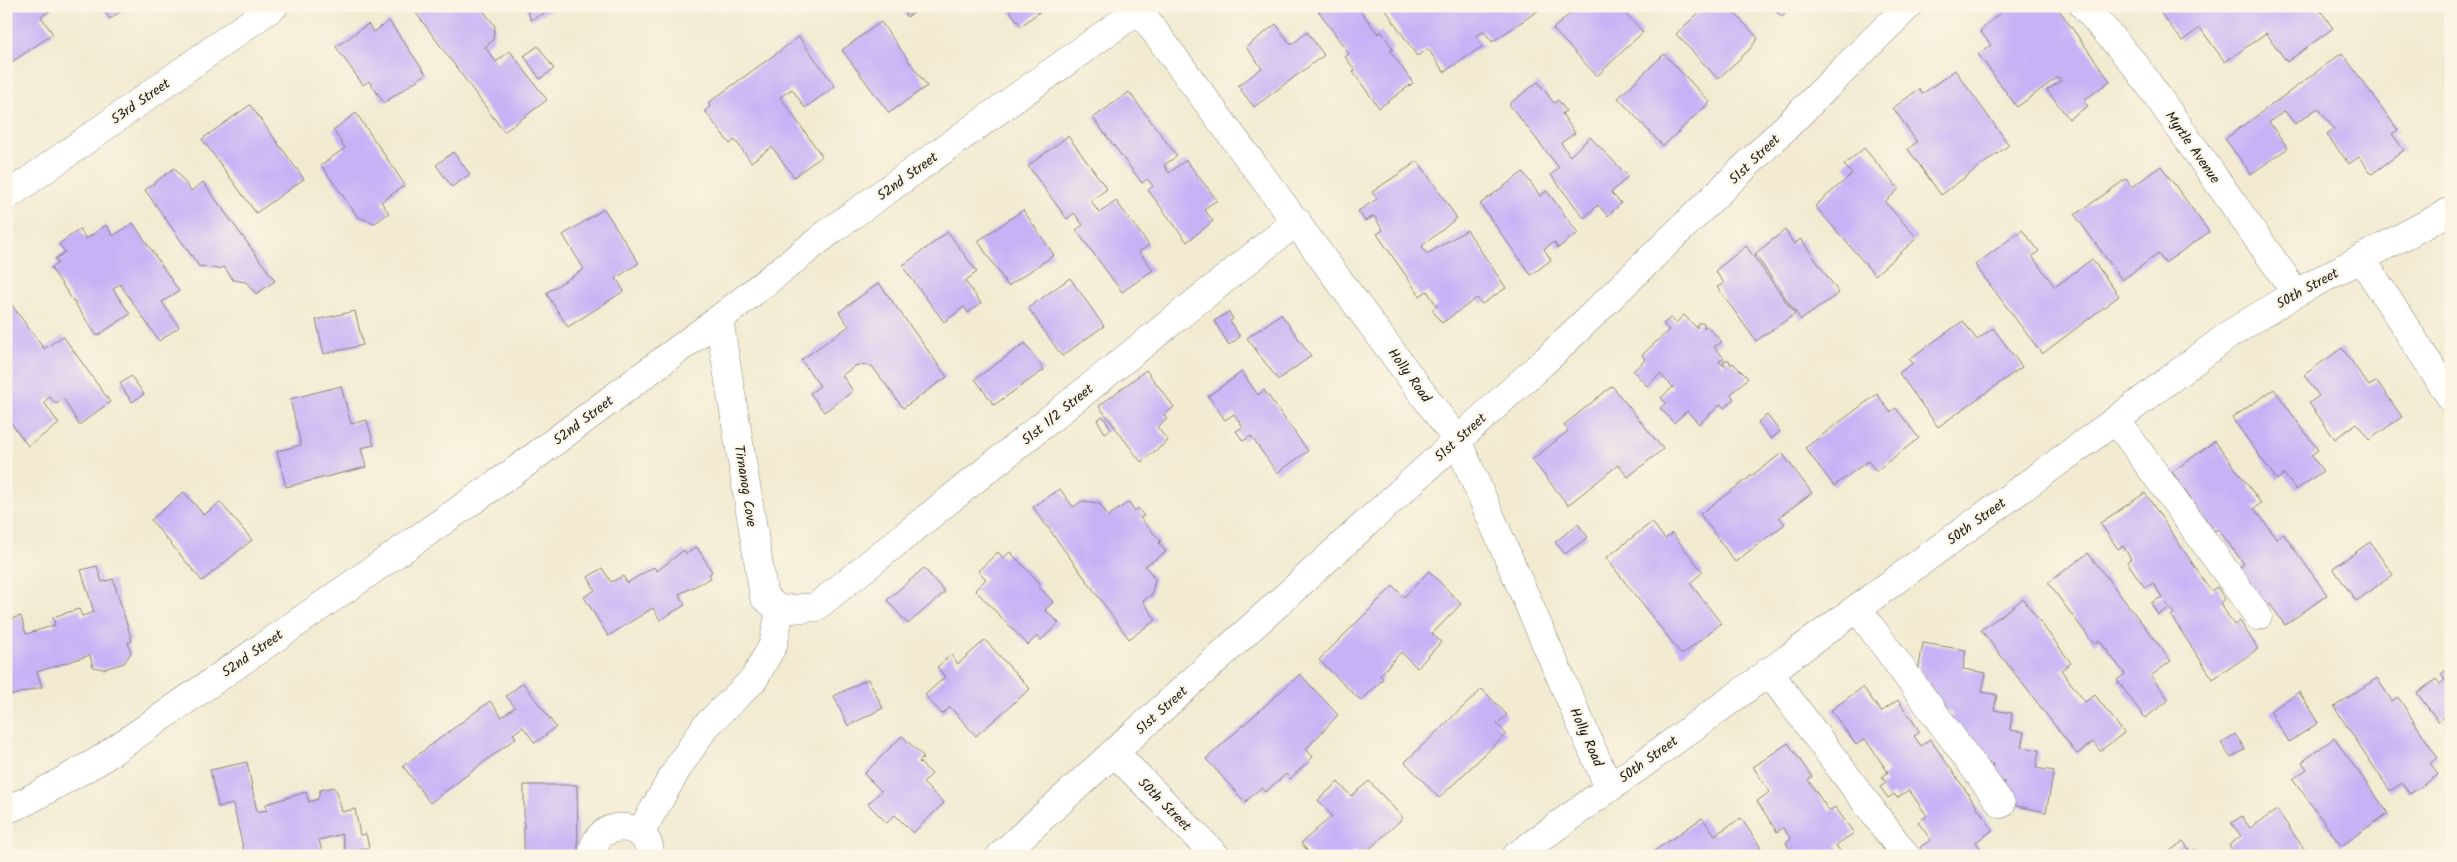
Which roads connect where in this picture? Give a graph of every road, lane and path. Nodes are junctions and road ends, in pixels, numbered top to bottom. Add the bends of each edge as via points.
1 (274, 6) edge
2 (1908, 6) edge
3 (2084, 6) edge
4 (1140, 8) edge
5 (6, 197) edge
6 (2451, 210) edge
7 (1297, 221) junction
8 (2361, 258) junction
9 (2296, 293) junction
10 (719, 319) junction
11 (2451, 398) edge
12 (2116, 420) junction
13 (1457, 440) junction
14 (1857, 608) junction
15 (780, 610) junction
16 (2258, 616) dead end
17 (1768, 671) junction
18 (1114, 752) junction
19 (1609, 788) junction
20 (2000, 804) dead end
21 (6, 810) edge
22 (645, 844) edge
23 (593, 856) edge
24 (1000, 856) edge
25 (1216, 856) edge
26 (1516, 856) edge
27 (1906, 856) edge

1 - 5 street, 53rd Street
2 - 13 street, 51st Street via 1548,358
3 - 9 street, Myrtle Avenue via 2136,66
4 - 7 street, Holly Road
4 - 10 street, 52nd Street via 834,229
6 - 8 street, 50th Street
7 - 13 street, Holly Road
7 - 15 street, 51st 1/2 Street via 816,607
8 - 9 street, 50th Street
8 - 11 street
9 - 12 street, 50th Street via 2230,334
10 - 15 street, Tirnanog Cove via 764,597
10 - 21 street, 52nd Street via 515,471 100,760
12 - 14 street, 50th Street
12 - 16 street
13 - 18 street, 51st Street
13 - 19 street, Holly Road
14 - 17 street, 50th Street
14 - 20 street
15 - 22 street via 773,645 754,679 706,727 678,766
17 - 19 street, 50th Street
17 - 27 street
18 - 24 street, 51st Street
18 - 25 street, 50th Street
19 - 26 street, 50th Street
22 - 23 street via 624,826 606,830 595,843

